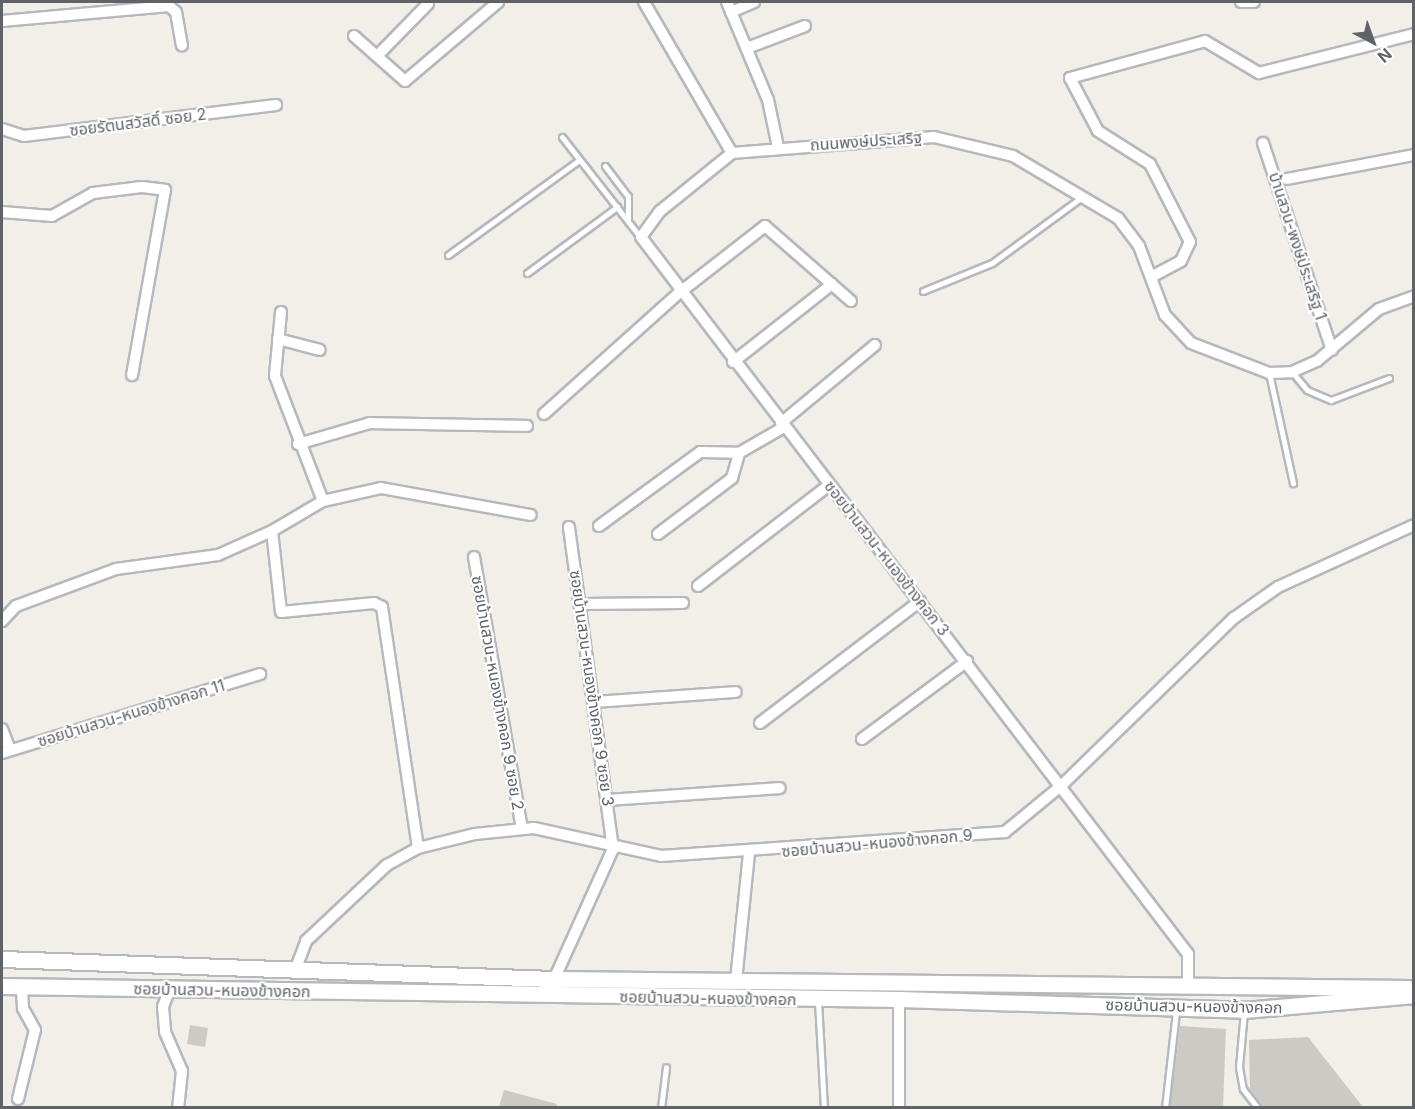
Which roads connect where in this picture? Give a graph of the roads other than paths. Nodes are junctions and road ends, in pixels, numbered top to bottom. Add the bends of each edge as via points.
1 (498, 2) edge
2 (644, 2) edge
3 (754, 2) edge
4 (1241, 2) edge
5 (1254, 2) edge
6 (428, 4) dead end
7 (729, 7) edge
8 (2, 21) edge
9 (805, 26) dead end
10 (1413, 34) edge
11 (354, 36) dead end
12 (182, 45) dead end
13 (747, 48) junction
14 (377, 56) junction
15 (276, 105) dead end
16 (2, 129) edge
17 (562, 137) dead end
18 (1263, 143) dead end
19 (778, 147) junction
20 (732, 153) junction
21 (1413, 155) edge
22 (579, 160) junction
23 (605, 166) dead end
24 (1287, 179) dead end
25 (1083, 196) junction
26 (616, 207) junction
27 (2, 213) edge
28 (628, 221) junction
29 (641, 237) junction
30 (448, 255) dead end
31 (527, 273) dead end
32 (1151, 277) junction
33 (832, 284) junction
34 (923, 291) dead end
35 (679, 293) junction
36 (1413, 296) edge
37 (851, 301) dead end
38 (281, 312) dead end
39 (278, 339) junction
40 (875, 345) dead end
41 (320, 350) dead end
42 (1332, 350) junction
43 (733, 362) junction
44 (1292, 372) junction
45 (1269, 373) junction
46 (132, 375) dead end
47 (1389, 378) dead end
48 (544, 414) dead end
49 (783, 425) junction
50 (527, 426) dead end
51 (298, 444) junction
52 (739, 453) junction
53 (1293, 483) dead end
54 (829, 485) junction
55 (323, 501) junction
56 (531, 515) dead end
57 (1413, 525) edge
58 (599, 526) dead end
59 (569, 527) dead end
60 (272, 531) junction
61 (658, 534) dead end
62 (474, 557) dead end
63 (698, 586) dead end
64 (920, 601) junction
65 (683, 603) dead end
66 (582, 604) junction
67 (2, 621) edge
68 (967, 661) junction
69 (260, 674) dead end
70 (736, 692) dead end
71 (596, 702) junction
72 (760, 723) dead end
73 (2, 729) edge
74 (862, 739) dead end
75 (6, 751) edge
76 (1062, 785) junction
77 (780, 788) dead end
78 (609, 800) junction
79 (522, 829) junction
80 (418, 848) junction
81 (613, 849) junction
82 (749, 854) junction
83 (2, 959) edge
84 (44, 959) junction
85 (294, 973) junction
86 (553, 979) junction
87 (736, 981) junction
88 (1413, 982) edge
89 (2, 986) edge
90 (41, 986) junction
91 (22, 987) junction
92 (1188, 987) junction
93 (1333, 987) junction
94 (1413, 988) edge
95 (169, 991) junction
96 (1413, 995) edge
97 (550, 996) junction
98 (818, 999) junction
99 (899, 999) junction
100 (1413, 1004) edge
101 (1333, 1005) junction
102 (1177, 1008) junction
103 (1244, 1010) junction
104 (666, 1067) dead end
105 (18, 1099) dead end
106 (178, 1107) edge
107 (661, 1107) edge
108 (824, 1107) edge
109 (899, 1107) edge
110 (1165, 1107) edge
111 (1258, 1107) edge

1 - 14 street via 405,81
2 - 20 street
3 - 7 street
4 - 5 street
6 - 14 street
7 - 13 street
8 - 12 street via 101,9 169,6 176,12
9 - 13 street
10 - 32 street via 1258,73 1205,41 1070,78 1098,131 1150,164 1190,242 1181,261
11 - 14 street
13 - 19 street via 768,100
15 - 16 street, ซอยรัตนสวัสดิ์ ซอย 2 via 24,136
17 - 22 lane
18 - 42 street, บ้านสวน-พงษ์ประเสริฐ 1
19 - 20 street, ถนนพงษ์ประเสริฐ
19 - 25 street, ถนนพงษ์ประเสริฐ via 934,137 1013,156
20 - 29 street via 660,211
21 - 24 street
22 - 26 lane
22 - 30 lane
23 - 28 lane via 628,196
25 - 32 street, ถนนพงษ์ประเสริฐ via 1118,218 1139,246
25 - 34 lane via 992,263
26 - 28 lane
26 - 31 lane
27 - 46 street via 46,216 93,193 142,187 165,190
28 - 29 lane
29 - 35 street, ซอยบ้านสวน-หนองข้างคอก 3
32 - 45 street, ถนนพงษ์ประเสริฐ via 1165,315 1191,343
33 - 35 street via 765,226
33 - 37 street
33 - 43 street
35 - 43 street, ซอยบ้านสวน-หนองข้างคอก 3
35 - 48 street
36 - 42 street, ถนนพงษ์ประเสริฐ via 1379,309
38 - 39 street
39 - 41 street
39 - 51 street via 275,376
40 - 49 street
42 - 44 street, ถนนพงษ์ประเสริฐ
43 - 49 street, ซอยบ้านสวน-หนองข้างคอก 3
44 - 45 street, ถนนพงษ์ประเสริฐ
44 - 47 lane via 1307,390 1331,400
45 - 53 lane
49 - 52 street
49 - 54 street, ซอยบ้านสวน-หนองข้างคอก 3
50 - 51 street via 370,423
51 - 55 street
52 - 58 street via 700,452
52 - 61 street via 732,478
54 - 63 street
54 - 64 street, ซอยบ้านสวน-หนองข้างคอก 3
55 - 56 street via 381,488
55 - 60 street
57 - 76 street, ซอยบ้านสวน-หนองข้างคอก 9 via 1278,587 1234,618
59 - 66 street, ซอยบ้านสวน-หนองข้างคอก 9 ซอย 3
60 - 67 street via 218,555 116,569 16,606
60 - 80 street via 281,612 374,603 382,607
62 - 79 street, ซอยบ้านสวน-หนองข้างคอก 9 ซอย 2
64 - 68 street, ซอยบ้านสวน-หนองข้างคอก 3
64 - 72 street
65 - 66 street
66 - 71 street, ซอยบ้านสวน-หนองข้างคอก 9 ซอย 3
68 - 74 street
68 - 76 street, ซอยบ้านสวน-หนองข้างคอก 3
69 - 75 street, ซอยบ้านสวน-หนองข้างคอก 11
70 - 71 street
71 - 78 street, ซอยบ้านสวน-หนองข้างคอก 9 ซอย 3
73 - 75 street
76 - 82 street, ซอยบ้านสวน-หนองข้างคอก 9 via 1005,832
76 - 92 street, ซอยบ้านสวน-หนองข้างคอก 3 via 1188,954
77 - 78 street
78 - 81 street, ซอยบ้านสวน-หนองข้างคอก 9 ซอย 3
79 - 80 street, ซอยบ้านสวน-หนองข้างคอก 9
79 - 81 street, ซอยบ้านสวน-หนองข้างคอก 9
80 - 85 street, ซอยบ้านสวน-หนองข้างคอก 9 via 372,878 306,941
81 - 82 street, ซอยบ้านสวน-หนองข้างคอก 9 via 661,856
81 - 86 street
82 - 87 street
83 - 84 main road, ซอยบ้านสวน-หนองข้างคอก
84 - 85 main road, ซอยบ้านสวน-หนองข้างคอก
84 - 90 main road
85 - 86 main road, ซอยบ้านสวน-หนองข้างคอก
86 - 87 main road, ซอยบ้านสวน-หนองข้างคอก
86 - 97 street
87 - 92 main road, ซอยบ้านสวน-หนองข้างคอก
88 - 93 main road
89 - 91 main road, ซอยบ้านสวน-หนองข้างคอก
90 - 91 main road, ซอยบ้านสวน-หนองข้างคอก
90 - 95 main road, ซอยบ้านสวน-หนองข้างคอก
91 - 105 street via 23,1008 35,1030
92 - 93 main road, ซอยบ้านสวน-หนองข้างคอก
93 - 94 main road, ซอยบ้านสวน-หนองข้างคอก
95 - 97 main road, ซอยบ้านสวน-หนองข้างคอก
95 - 106 street via 163,1015 182,1071
96 - 101 main road, ซอยบ้านสวน-หนองข้างคอก
97 - 98 main road, ซอยบ้านสวน-หนองข้างคอก
98 - 99 main road, ซอยบ้านสวน-หนองข้างคอก
98 - 108 lane
99 - 102 main road, ซอยบ้านสวน-หนองข้างคอก
99 - 109 street
100 - 101 main road
101 - 103 main road, ซอยบ้านสวน-หนองข้างคอก
102 - 103 main road, ซอยบ้านสวน-หนองข้างคอก
102 - 110 lane
103 - 111 lane via 1239,1067 1243,1089
104 - 107 lane

